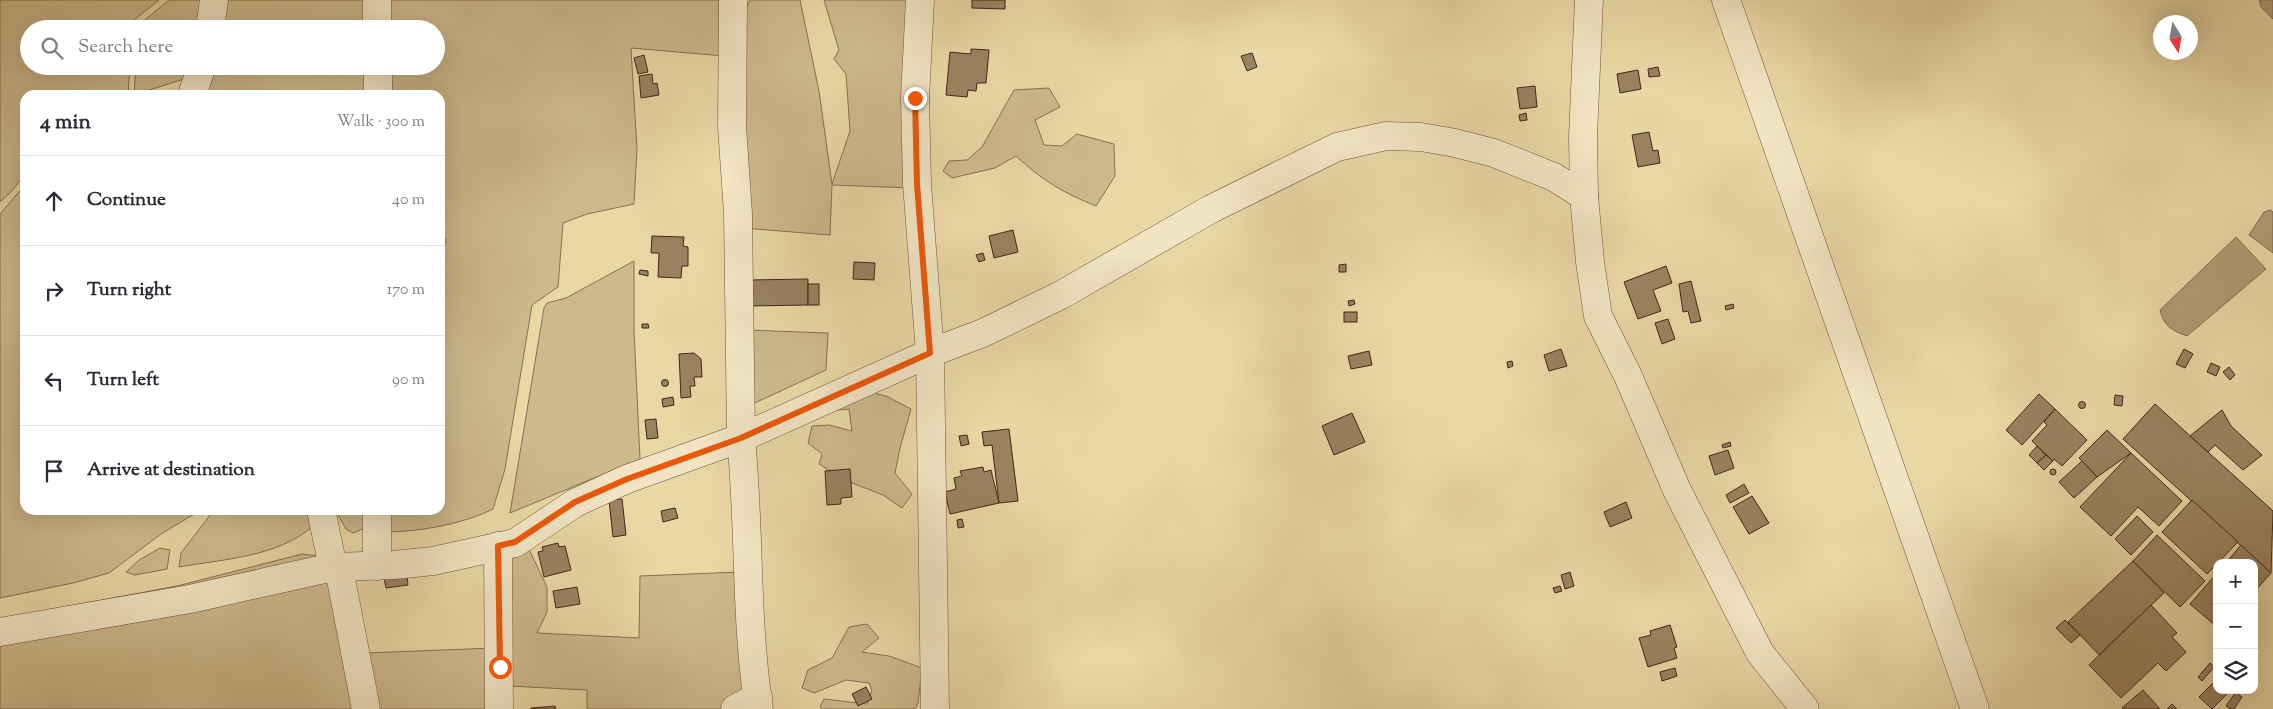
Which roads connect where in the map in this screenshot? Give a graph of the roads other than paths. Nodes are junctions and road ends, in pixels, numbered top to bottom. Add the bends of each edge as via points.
1 (214, 0) edge
2 (377, 0) edge
3 (733, 0) edge
4 (920, 0) edge
5 (1589, 0) edge
6 (1726, 0) edge
7 (211, 20) edge
8 (377, 20) edge
9 (199, 75) edge
10 (378, 75) edge
11 (194, 90) edge
12 (378, 90) edge
13 (1584, 196) junction
14 (930, 353) junction
15 (741, 438) junction
16 (322, 515) edge
17 (377, 515) edge
18 (498, 546) junction
19 (377, 566) junction
20 (333, 567) junction
21 (0, 632) edge
22 (751, 705) edge
23 (366, 709) edge
24 (499, 709) edge
25 (935, 709) edge
26 (1805, 709) edge
27 (1975, 709) edge

1 - 7 street
2 - 8 street
3 - 15 street via 732,126 738,214
4 - 14 street via 915,98 917,184
5 - 13 street via 1583,136
6 - 27 street
9 - 11 street
10 - 12 street
13 - 14 street via 1554,177 1494,153 1455,143 1421,137 1386,136 1361,140 1337,147 1210,209 1061,295 983,333
13 - 26 street via 1594,295 1608,340 1628,376 1676,490 1760,653
14 - 15 street
14 - 25 street
15 - 18 street via 627,479 575,502 515,542
15 - 22 street via 745,476
16 - 20 street
17 - 19 street
18 - 19 street via 433,561
18 - 24 street
19 - 20 street
20 - 21 street via 190,599
20 - 23 street via 341,580

